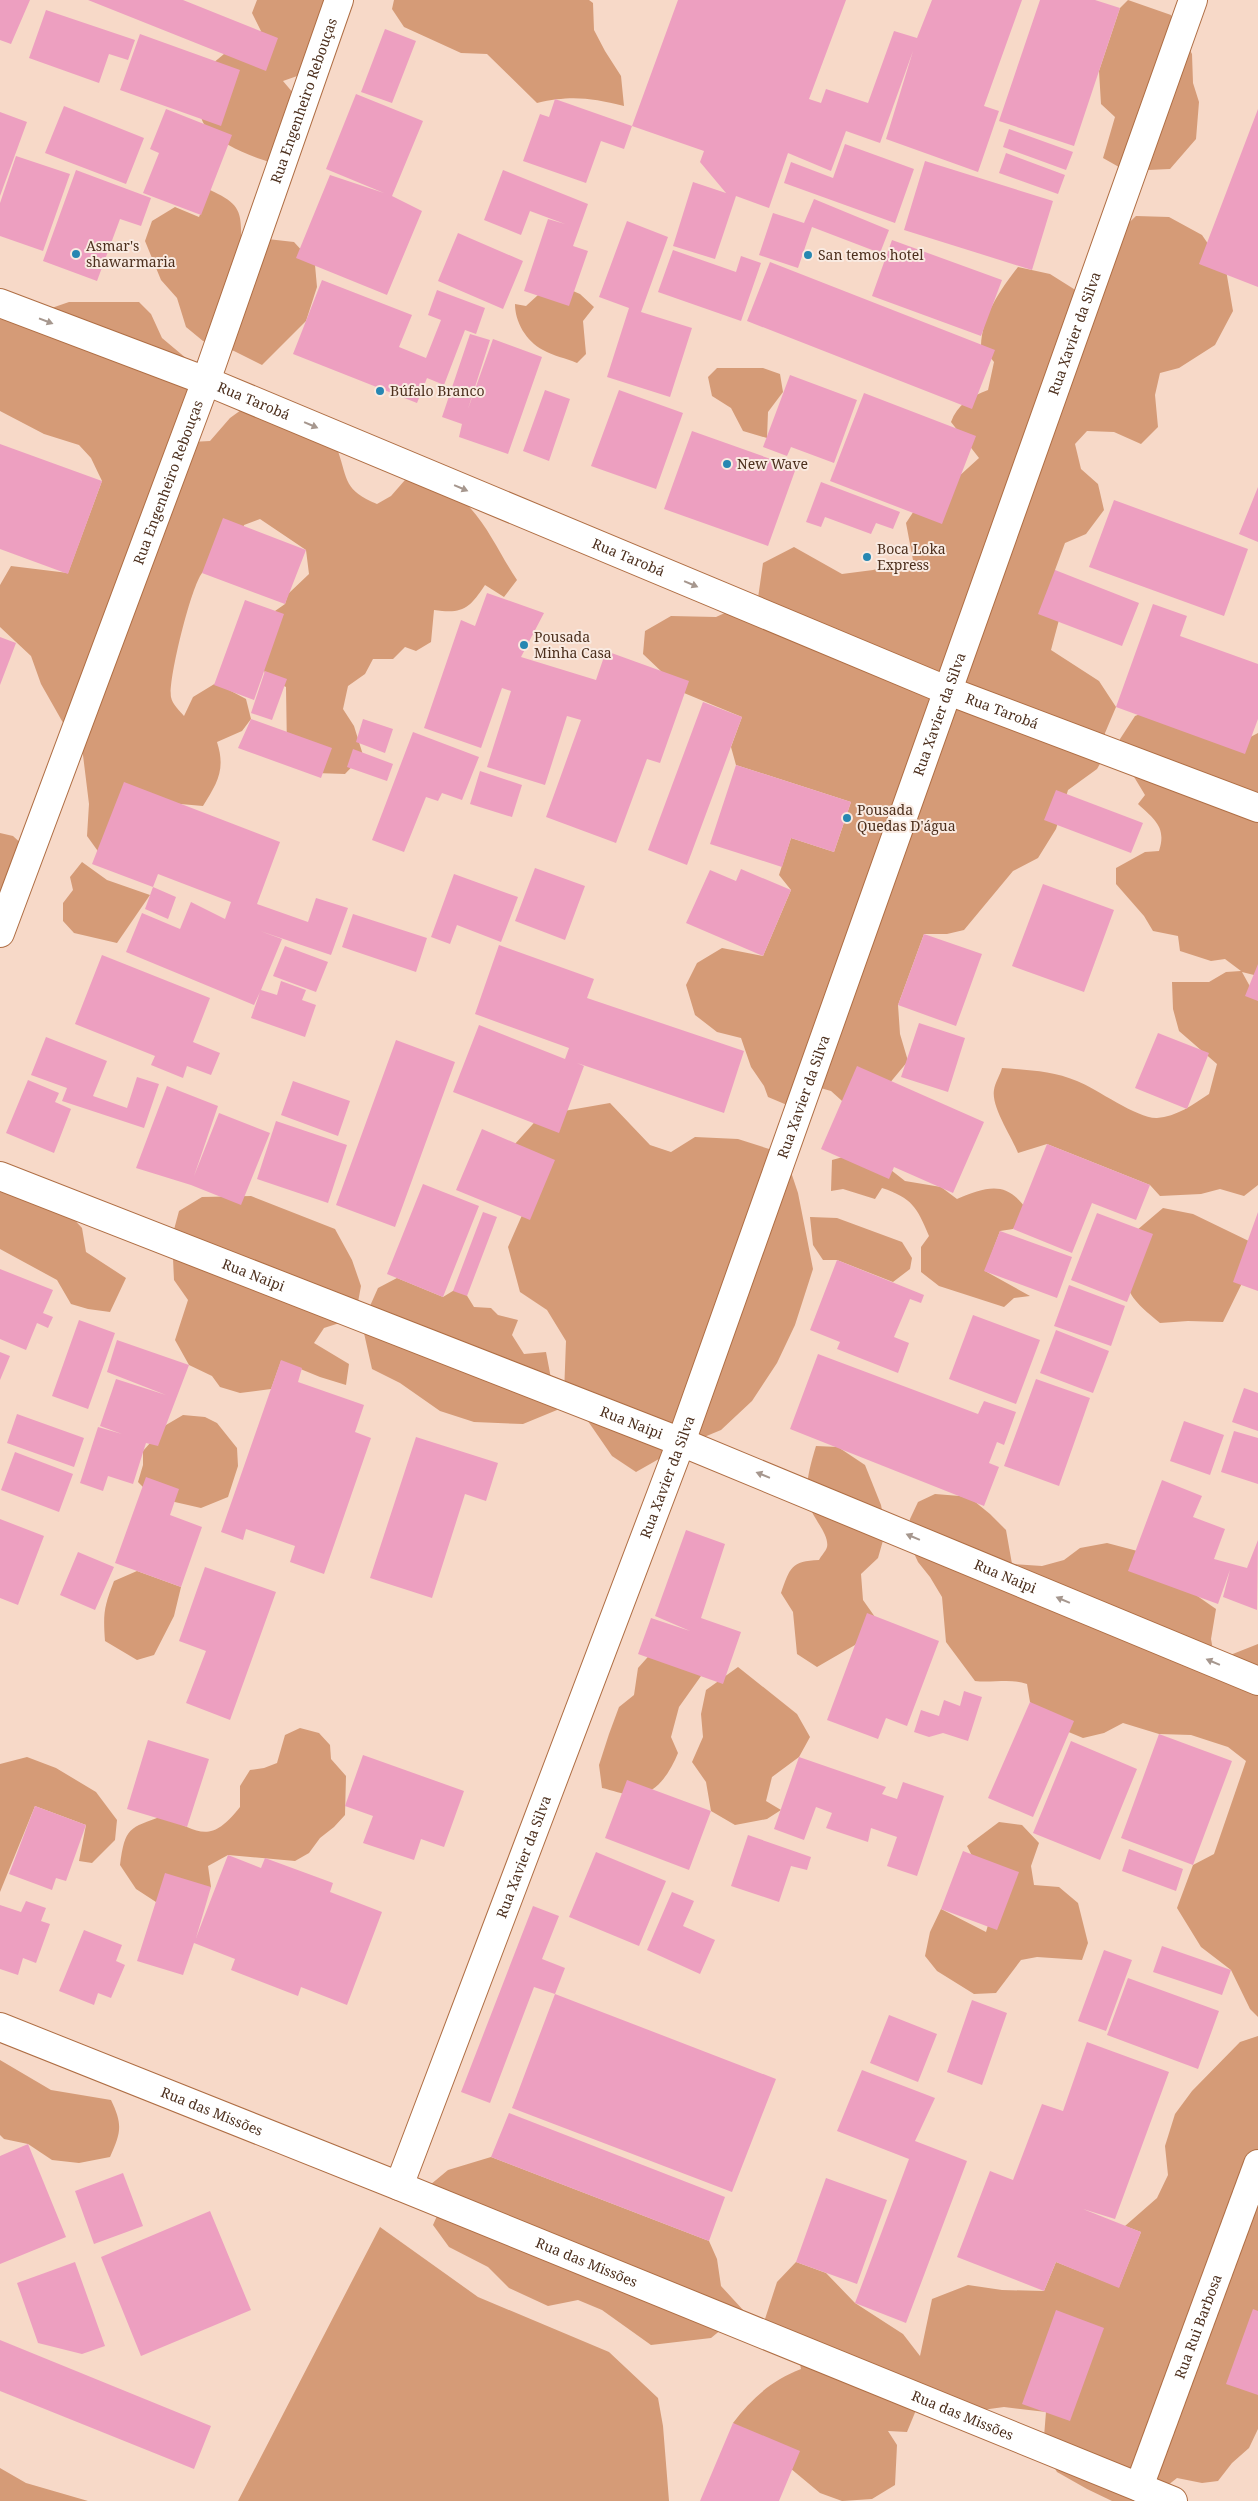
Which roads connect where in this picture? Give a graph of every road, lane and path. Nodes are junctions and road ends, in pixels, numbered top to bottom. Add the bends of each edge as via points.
1 (339, 0) edge
2 (1193, 0) edge
3 (0, 303) edge
4 (206, 381) junction
5 (946, 690) junction
6 (1258, 808) edge
7 (0, 933) edge
8 (0, 1176) edge
9 (681, 1442) junction
10 (1258, 1681) edge
11 (0, 2027) edge
12 (1258, 2164) edge
13 (400, 2186) junction
14 (1139, 2487) junction
15 (1173, 2501) edge

1 - 4 street, Rua Engenheiro Rebouças
2 - 5 street, Rua Xavier da Silva
3 -> 4 street, Rua Tarobá
4 -> 5 street, Rua Tarobá
4 - 7 street, Rua Engenheiro Rebouças
5 - 6 street, Rua Tarobá
5 - 9 street, Rua Xavier da Silva
8 - 9 street, Rua Naipi
10 -> 9 street, Rua Naipi
9 - 13 street, Rua Xavier da Silva
11 - 13 street, Rua das Missões
12 - 14 street, Rua Rui Barbosa
13 - 14 street, Rua das Missões
14 - 15 street, Rua das Missões

